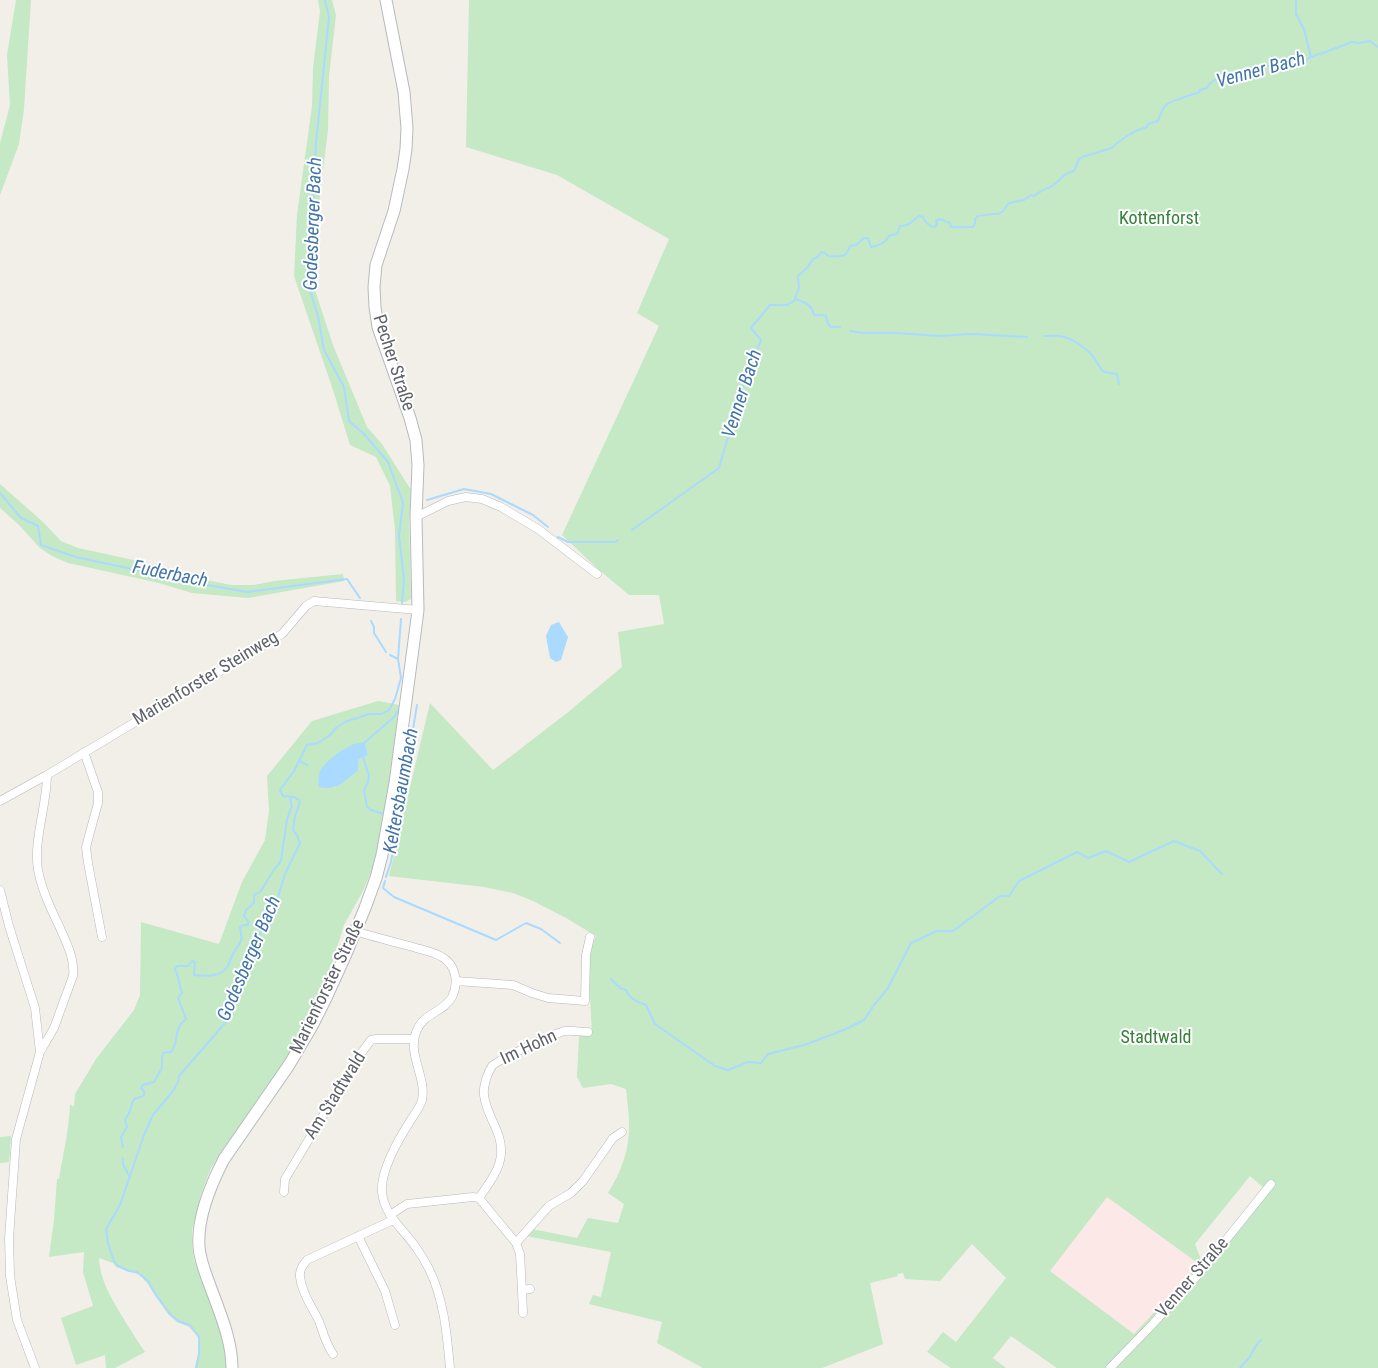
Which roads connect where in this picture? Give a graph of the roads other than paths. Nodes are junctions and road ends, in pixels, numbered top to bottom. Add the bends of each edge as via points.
1 (386, 0) edge
2 (416, 517) junction
3 (597, 574) dead end
4 (418, 610) junction
5 (84, 752) junction
6 (47, 775) junction
7 (0, 801) edge
8 (0, 890) edge
9 (355, 931) junction
10 (590, 937) dead end
11 (102, 938) dead end
12 (456, 981) junction
13 (588, 1032) dead end
14 (414, 1039) junction
15 (40, 1052) junction
16 (622, 1132) dead end
17 (1271, 1184) dead end
18 (284, 1192) dead end
19 (479, 1198) junction
20 (391, 1218) junction
21 (358, 1236) junction
22 (516, 1243) junction
23 (523, 1313) dead end
24 (395, 1325) dead end
25 (333, 1354) dead end
26 (35, 1368) edge
27 (232, 1368) edge
28 (450, 1368) edge
29 (1110, 1368) edge

1 - 2 main road, Pecher Straße via 404,92 407,128 394,211 376,265 375,307 378,327 414,434 418,465
2 - 3 street via 448,501 466,497 482,499 538,529
2 - 4 main road, Pecher Straße
4 - 5 street, Marienforster Steinweg via 314,601 282,634
4 - 9 main road, Marienforster Straße via 382,855
5 - 6 street, Marienforster Steinweg
5 - 11 street via 98,792 86,854
6 - 7 street, Marienforster Steinweg
6 - 15 street via 38,868 74,969 54,1028
8 - 15 street via 35,1008
9 - 12 street via 442,957 451,966
9 - 27 main road, Marienforster Straße via 312,1026 224,1159 204,1210 199,1238 200,1257 230,1344
10 - 12 street via 586,955 586,1001 548,998 513,985
12 - 14 street via 451,999 425,1018
13 - 19 street, Im Hohn via 565,1031 493,1065 486,1078 484,1093 502,1153 498,1167
14 - 18 street, Am Stadtwald via 371,1040 285,1179
14 - 20 street via 422,1100 396,1144 382,1180 382,1196
15 - 26 street via 16,1139 9,1238 10,1276 17,1320
16 - 22 street via 612,1138 583,1181 571,1193 549,1206
17 - 29 street, Venner Straße via 1197,1276
19 - 20 street via 407,1204
19 - 22 street
20 - 21 street
20 - 28 street via 415,1246 429,1270 442,1309
21 - 24 street via 385,1291
21 - 25 street via 307,1260 301,1267 303,1289
22 - 23 street via 526,1290

